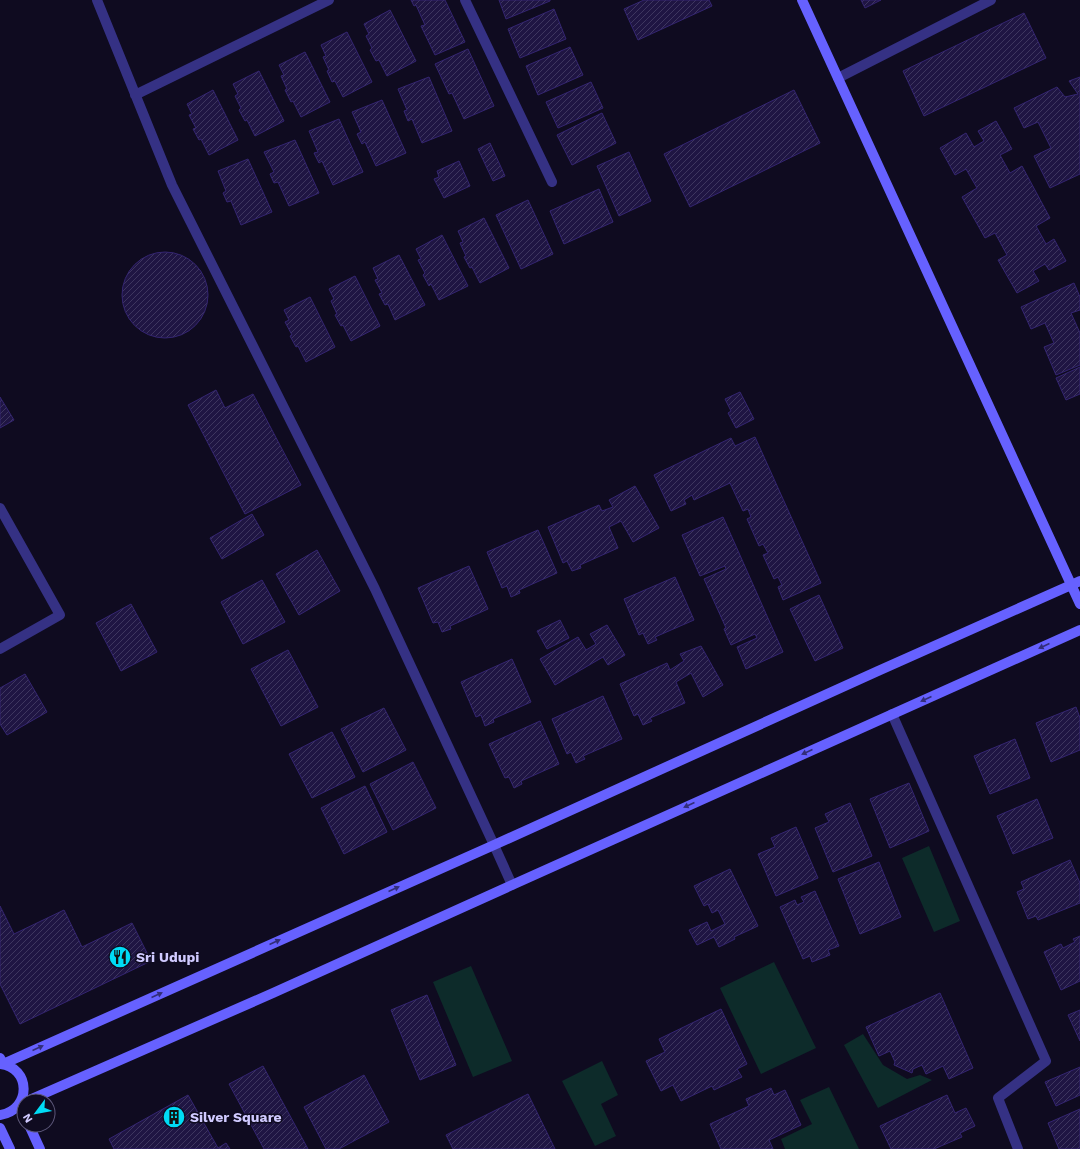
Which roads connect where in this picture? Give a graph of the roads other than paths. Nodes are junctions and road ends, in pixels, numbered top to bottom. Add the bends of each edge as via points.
1 (97, 0) edge
2 (329, 0) edge
3 (465, 0) edge
4 (802, 0) edge
5 (991, 0) edge
6 (838, 78) junction
7 (136, 95) junction
8 (552, 182) dead end
9 (0, 508) edge
10 (1076, 582) edge
11 (1080, 604) edge
12 (1080, 630) edge
13 (0, 649) edge
14 (892, 714) junction
15 (494, 845) junction
16 (512, 885) junction
17 (1, 1062) edge
18 (23, 1093) edge
19 (46, 1093) edge
20 (16, 1108) edge
21 (0, 1115) edge
22 (0, 1128) edge
23 (33, 1133) edge
24 (10, 1149) edge
25 (40, 1149) edge
26 (1018, 1149) edge

1 - 7 street
2 - 7 street
3 - 8 street
4 - 6 main road
5 - 6 street
6 - 10 main road
7 - 15 street via 172,185 375,589
9 - 13 street via 60,615
10 - 11 main road
10 - 15 main road
12 -> 14 main road
14 -> 16 main road
14 - 26 street via 1046,1061 998,1098
15 - 16 street
17 -> 15 main road
16 - 19 main road
17 - 18 main road via 17,1072 22,1080
20 - 21 main road
22 - 24 main road
23 - 25 main road

